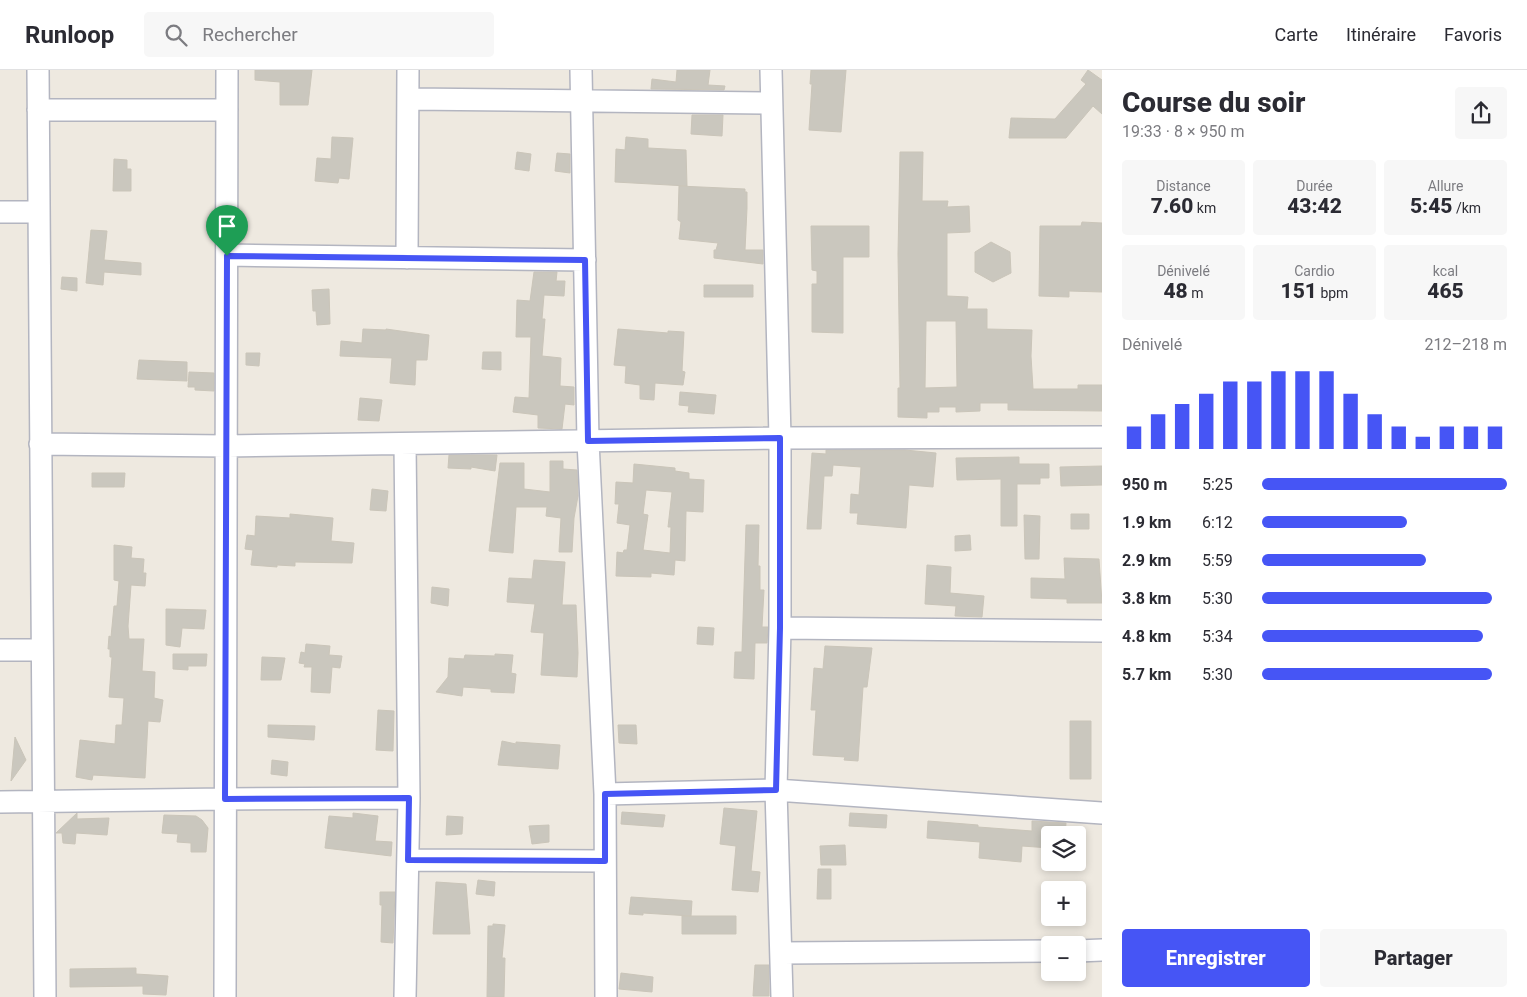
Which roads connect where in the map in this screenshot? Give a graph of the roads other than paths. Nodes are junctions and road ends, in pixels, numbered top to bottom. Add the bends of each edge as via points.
1 (38, 70) edge
2 (228, 70) edge
3 (408, 70) edge
4 (581, 70) edge
5 (770, 70) edge
6 (409, 99) junction
7 (581, 100) junction
8 (771, 102) junction
9 (38, 110) junction
10 (227, 110) junction
11 (0, 212) edge
12 (38, 212) junction
13 (227, 256) junction
14 (407, 258) junction
15 (585, 260) junction
16 (1102, 437) edge
17 (780, 438) junction
18 (588, 441) junction
19 (40, 444) junction
20 (405, 444) junction
21 (226, 446) junction
22 (780, 628) junction
23 (1102, 630) edge
24 (0, 650) edge
25 (42, 650) junction
26 (776, 790) junction
27 (605, 794) junction
28 (409, 798) junction
29 (225, 799) junction
30 (0, 802) edge
31 (43, 802) junction
32 (1102, 812) edge
33 (408, 860) junction
34 (605, 861) junction
35 (1102, 950) edge
36 (1041, 951) edge
37 (1086, 951) edge
38 (782, 953) junction
39 (45, 997) edge
40 (225, 997) edge
41 (405, 997) edge
42 (606, 997) edge
43 (782, 997) edge

1 - 9 street
2 - 10 street
3 - 6 street
4 - 7 street
5 - 8 street
6 - 7 street
6 - 14 street
7 - 8 street
7 - 15 street
8 - 17 street
9 - 10 street
9 - 12 street
10 - 13 street
11 - 12 street
12 - 19 street
13 - 14 street
13 - 21 street
14 - 15 street
15 - 18 street
16 - 17 street
17 - 18 street
17 - 22 street
18 - 20 street
18 - 27 street
19 - 21 street
19 - 25 street
20 - 21 street
20 - 28 street
21 - 29 street
22 - 23 street
22 - 26 street
24 - 25 street
25 - 31 street
26 - 27 street
26 - 32 street
26 - 38 street
27 - 34 street
28 - 29 street
28 - 33 street
29 - 31 street
29 - 40 street
30 - 31 street
31 - 39 street
33 - 34 street
33 - 41 street
34 - 42 street
35 - 37 street
36 - 38 street
38 - 43 street

